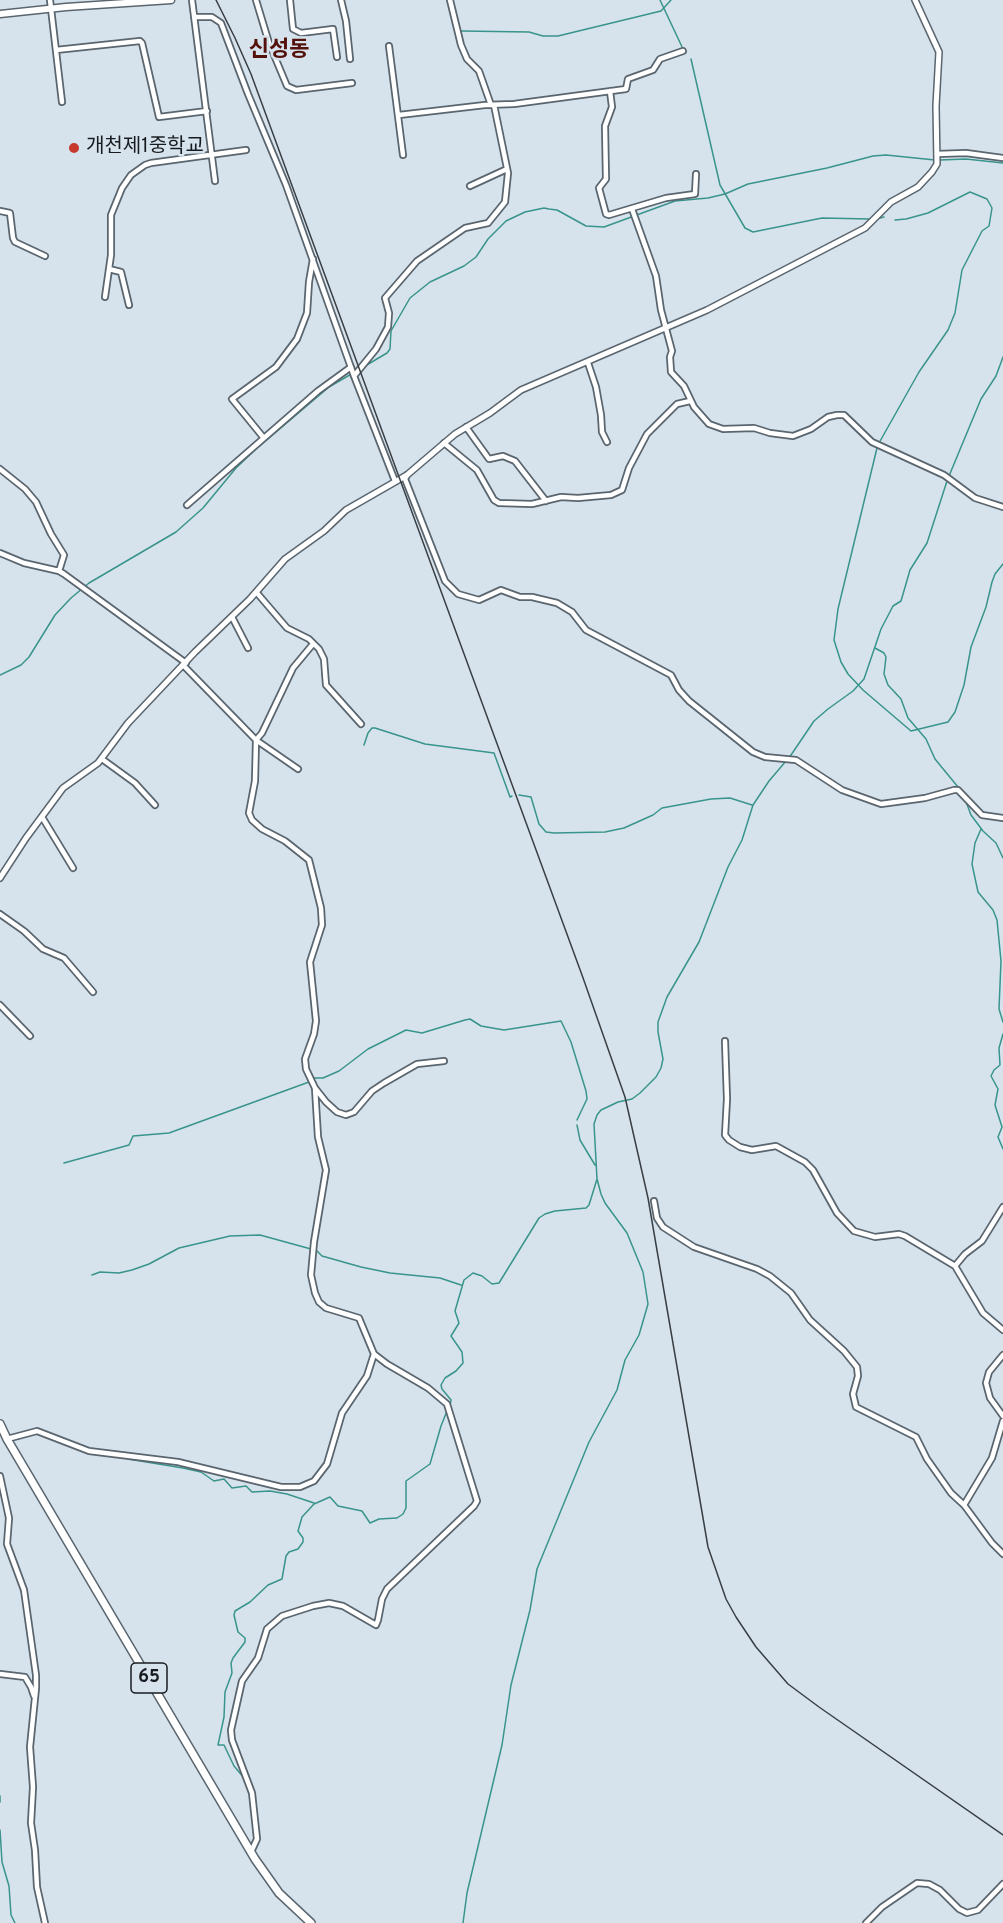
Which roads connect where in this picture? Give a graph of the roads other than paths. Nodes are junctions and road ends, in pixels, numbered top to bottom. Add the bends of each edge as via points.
1 (50, 0) edge
2 (171, 0) edge
3 (192, 0) edge
4 (256, 0) edge
5 (290, 0) edge
6 (340, 0) edge
7 (450, 0) edge
8 (915, 0) edge
9 (51, 8) junction
10 (0, 14) edge
11 (194, 17) junction
12 (390, 46) dead end
13 (56, 50) junction
14 (682, 51) dead end
15 (337, 57) dead end
16 (350, 59) dead end
17 (352, 83) dead end
18 (610, 91) junction
19 (62, 102) dead end
20 (492, 105) junction
21 (207, 111) junction
22 (399, 115) junction
23 (246, 150) dead end
24 (937, 154) junction
25 (212, 155) junction
26 (403, 155) dead end
27 (1003, 158) edge
28 (507, 169) junction
29 (696, 174) dead end
30 (215, 181) dead end
31 (470, 186) dead end
32 (632, 209) junction
33 (0, 211) edge
34 (45, 256) dead end
35 (313, 259) junction
36 (109, 269) junction
37 (105, 297) dead end
38 (129, 305) dead end
39 (667, 328) junction
40 (588, 363) junction
41 (351, 368) junction
42 (354, 376) junction
43 (690, 401) junction
44 (466, 427) junction
45 (263, 437) junction
46 (607, 442) dead end
47 (444, 443) junction
48 (0, 469) edge
49 (407, 475) junction
50 (394, 481) junction
51 (546, 501) junction
52 (187, 505) dead end
53 (1003, 507) edge
54 (0, 552) edge
55 (59, 571) junction
56 (256, 593) junction
57 (232, 617) junction
58 (313, 644) junction
59 (248, 648) dead end
60 (184, 664) junction
61 (361, 724) dead end
62 (256, 740) junction
63 (102, 759) junction
64 (298, 769) dead end
65 (155, 805) dead end
66 (42, 817) junction
67 (1003, 818) edge
68 (73, 868) dead end
69 (0, 878) edge
70 (0, 914) edge
71 (93, 992) dead end
72 (0, 1005) edge
73 (30, 1036) dead end
74 (725, 1041) dead end
75 (444, 1061) dead end
76 (315, 1088) junction
77 (654, 1201) dead end
78 (1003, 1207) edge
79 (956, 1266) junction
80 (1003, 1330) edge
81 (374, 1354) junction
82 (1003, 1355) edge
83 (1003, 1416) edge
84 (1003, 1421) edge
85 (0, 1424) edge
86 (7, 1439) junction
87 (0, 1476) edge
88 (964, 1505) junction
89 (1003, 1554) edge
90 (0, 1674) edge
91 (35, 1699) junction
92 (251, 1852) junction
93 (1003, 1884) edge
94 (45, 1923) edge
95 (311, 1923) edge
96 (866, 1923) edge

1 - 9 street
2 - 9 main road
3 - 11 street
4 - 17 street via 281,76 289,88
5 - 15 street via 293,29 301,33 333,29
6 - 16 street
7 - 20 street via 461,45 467,59 479,71
8 - 24 street via 939,52
9 - 10 main road
9 - 13 street
11 - 21 street
11 - 35 street via 212,17 221,23
12 - 22 street
13 - 19 street
13 - 21 street via 140,41 159,117
14 - 18 street via 660,59 652,70 628,79 626,88
18 - 20 street
18 - 32 street via 612,107 605,126 606,179 600,185 600,193 607,215
20 - 22 street
20 - 28 street
21 - 25 street
22 - 26 street
23 - 25 street
24 - 27 street
24 - 39 street via 932,172 914,190 891,202 865,228
25 - 30 street
25 - 36 street via 145,165 127,180 111,215
28 - 31 street
28 - 42 street via 505,202 488,223 465,228 446,239 417,261 385,298 388,327
29 - 32 street via 695,194
32 - 39 street via 655,271
33 - 34 street via 10,213 15,242
35 - 41 street
35 - 45 street via 307,314 297,339 276,367 232,399
36 - 37 street
36 - 38 street via 121,273
39 - 40 street
39 - 43 street via 672,372
40 - 44 street via 521,390
40 - 46 street
41 - 42 street
41 - 45 street
42 - 50 street
43 - 51 street via 678,404 647,434 620,492
43 - 53 street via 714,427 754,428 787,436 844,415 872,442 944,475 975,498
44 - 47 street
44 - 51 street via 489,459 503,456 515,461
45 - 52 street
47 - 49 street
47 - 51 street via 480,474 496,502
48 - 55 street via 36,502 64,555
49 - 50 street
49 - 67 street via 405,479 445,581 458,594 479,600 501,590 557,603 572,612 586,630 671,675 689,701 753,752 796,760 842,790 881,804 958,790 982,815
50 - 56 street via 346,510 285,559
54 - 55 street via 24,563
55 - 60 street
56 - 57 street
56 - 58 street via 287,627
57 - 59 street
57 - 60 street
58 - 61 street via 324,660 326,685
58 - 62 street via 293,668
60 - 62 street
60 - 63 street via 128,723
62 - 64 street
62 - 76 street via 250,816 262,829 309,860 322,913 310,962 316,1021 305,1059
63 - 65 street via 135,783
63 - 66 street via 63,788
66 - 68 street
66 - 69 street
70 - 71 street via 43,949 63,958
72 - 73 street
74 - 79 street via 725,1135 729,1140 752,1150 776,1146 805,1162 837,1213 854,1230 875,1237 905,1236
75 - 76 street via 417,1064 372,1091 350,1114 332,1109
76 - 81 street via 318,1137 326,1170 314,1242 313,1288 326,1308 358,1318
77 - 88 street via 663,1227 694,1247 757,1269 791,1293 810,1320 854,1363 858,1372 853,1394 856,1407 916,1437 935,1472
78 - 79 street via 982,1241
79 - 80 street via 983,1313
81 - 86 street via 367,1376 342,1413 327,1464 314,1481 300,1487 280,1487 178,1462 89,1451 37,1431
81 - 92 street via 447,1404 477,1501 387,1589 376,1625 337,1604 323,1603 282,1616 267,1629 258,1658 242,1681 231,1730 252,1792 257,1839
82 - 83 street via 992,1366 987,1383 992,1402
84 - 88 street via 992,1458
85 - 86 main road, 65
86 - 92 main road, 65
87 - 91 street via 9,1518 8,1549 26,1599 36,1675
88 - 89 street
90 - 91 street via 25,1677
91 - 94 street via 30,1747 30,1823
92 - 95 main road, 65 via 270,1882
93 - 96 street via 978,1910 967,1913 940,1890 917,1883

